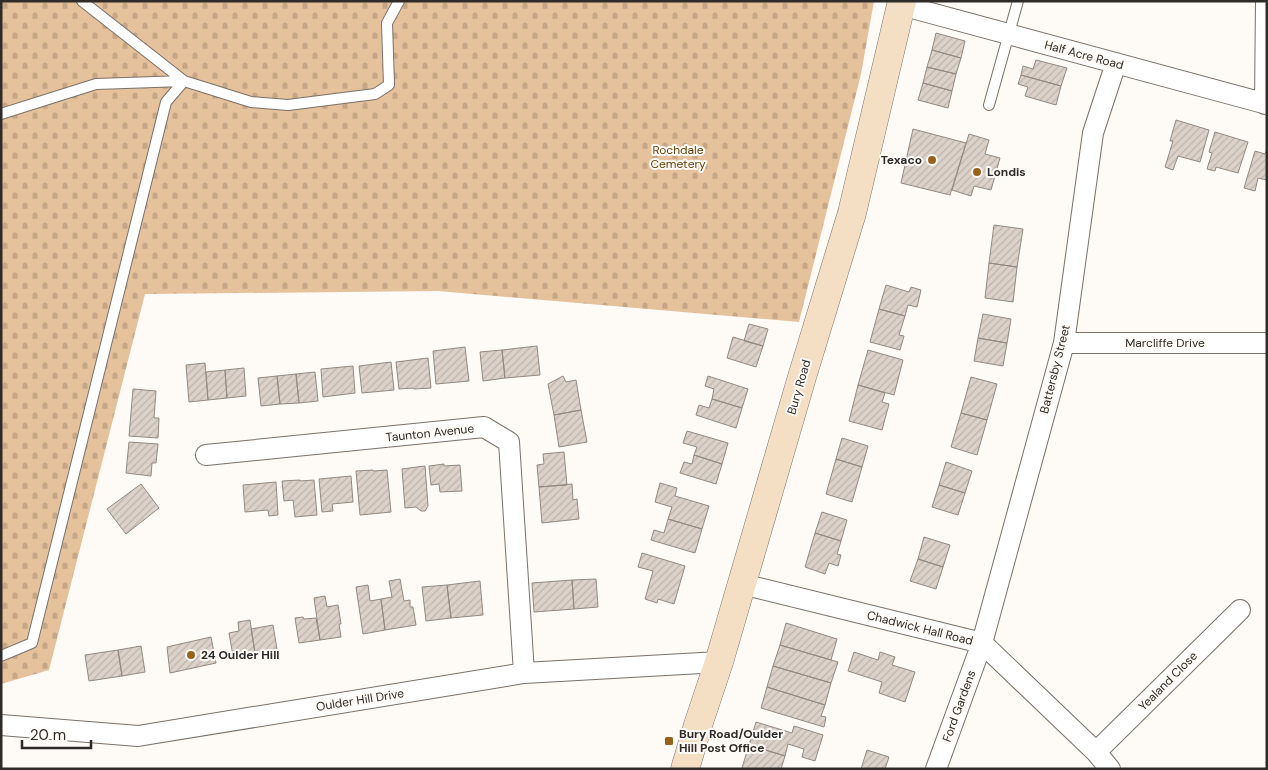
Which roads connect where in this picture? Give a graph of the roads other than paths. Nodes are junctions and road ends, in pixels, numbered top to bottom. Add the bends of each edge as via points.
1 (82, 1) edge
2 (399, 1) edge
3 (1018, 1) edge
4 (1266, 1) edge
5 (902, 3) edge
6 (1009, 34) junction
7 (1116, 63) junction
8 (184, 81) junction
9 (1, 104) edge
10 (1266, 104) edge
11 (989, 105) dead end
12 (6, 113) edge
13 (1064, 343) junction
14 (1267, 343) edge
15 (206, 455) dead end
16 (742, 584) junction
17 (1240, 610) dead end
18 (982, 643) junction
19 (1, 656) edge
20 (719, 662) junction
21 (524, 673) junction
22 (1, 725) edge
23 (1096, 752) junction
24 (685, 769) edge
25 (936, 769) edge
26 (1110, 769) edge

1 - 8 lane
2 - 8 lane via 387,23 389,85 375,94 288,106 251,102
3 - 6 lane
4 - 10 street
5 - 6 street, Half Acre Road
5 - 16 main road, Bury Road via 852,213
6 - 7 street, Half Acre Road
6 - 11 lane
7 - 10 street, Half Acre Road
7 - 13 street, Battersby Street via 1093,133
8 - 12 lane via 96,84
8 - 19 lane via 166,102 32,643
9 - 12 lane
13 - 14 street, Marcliffe Drive
13 - 18 street, Battersby Street
15 - 21 street, Taunton Avenue via 484,427 509,442
16 - 18 street, Chadwick Hall Road
16 - 20 main road, Bury Road
17 - 23 street, Yealand Close
18 - 23 street, Chadwick Hall Road
18 - 25 street, Ford Gardens
20 - 21 street, Oulder Hill Drive
20 - 24 main road, Bury Road
21 - 22 street, Oulder Hill Drive via 138,736
23 - 26 street, Chadwick Hall Road

